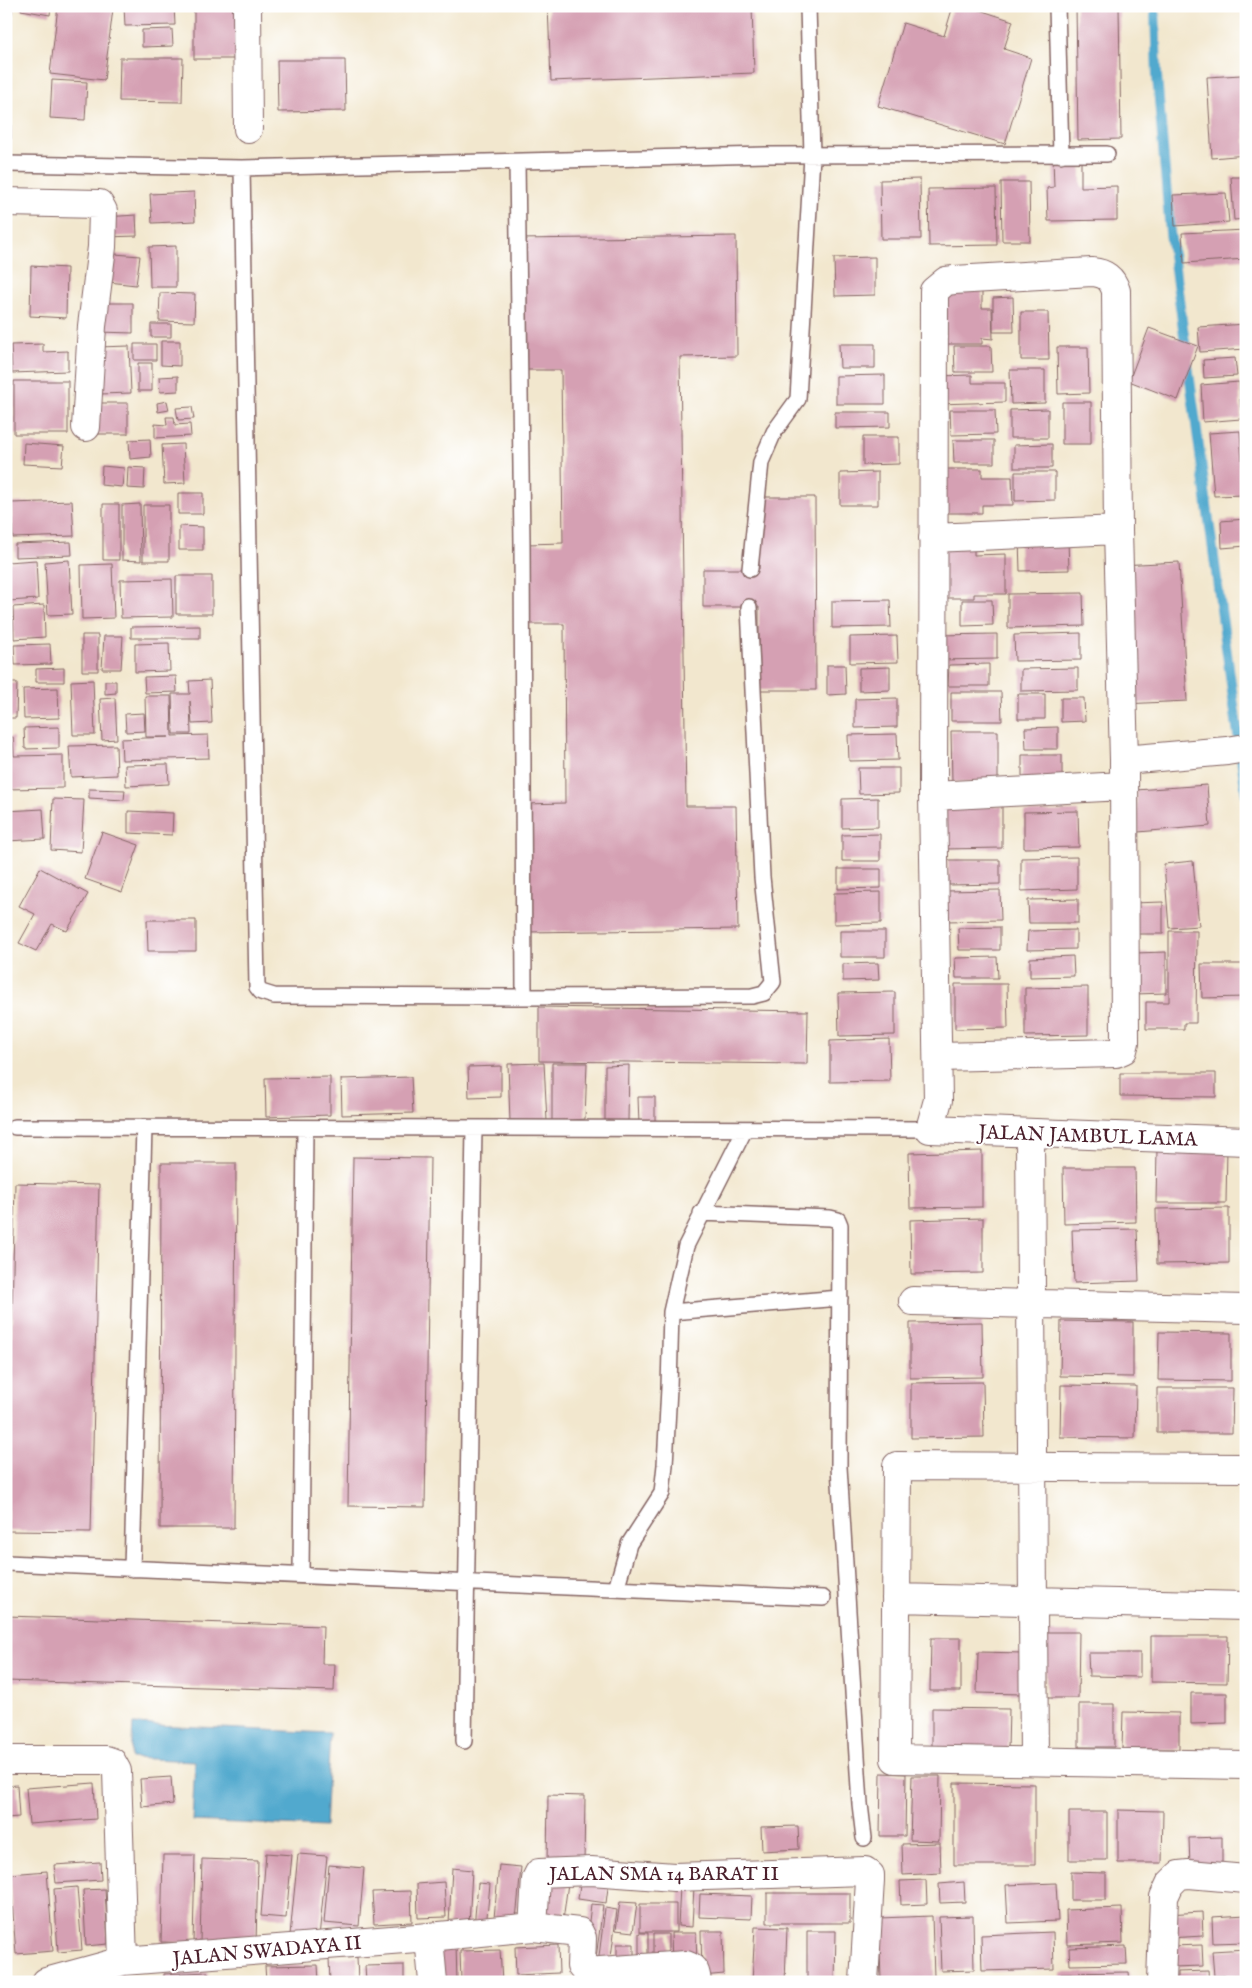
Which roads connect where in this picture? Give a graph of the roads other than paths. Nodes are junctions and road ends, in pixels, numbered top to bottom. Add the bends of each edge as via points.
1 (248, 6) edge
2 (808, 6) edge
3 (1057, 6) edge
4 (248, 129) dead end
5 (1107, 154) dead end
6 (1061, 155) junction
7 (812, 156) junction
8 (518, 162) junction
9 (6, 164) edge
10 (242, 168) junction
11 (6, 202) edge
12 (86, 428) dead end
13 (1118, 530) junction
14 (933, 538) junction
15 (750, 569) dead end
16 (750, 607) dead end
17 (1236, 750) edge
18 (1123, 773) junction
19 (933, 796) junction
20 (524, 997) junction
21 (938, 1057) junction
22 (15, 1127) dead end
23 (144, 1127) junction
24 (305, 1128) junction
25 (474, 1128) junction
26 (744, 1129) junction
27 (930, 1129) junction
28 (1030, 1134) junction
29 (1244, 1141) edge
30 (701, 1213) junction
31 (840, 1298) junction
32 (913, 1301) dead end
33 (1031, 1304) junction
34 (1246, 1309) edge
35 (671, 1312) junction
36 (1033, 1467) junction
37 (1246, 1468) edge
38 (6, 1563) edge
39 (132, 1569) junction
40 (301, 1575) junction
41 (466, 1582) junction
42 (616, 1589) junction
43 (823, 1598) dead end
44 (896, 1598) junction
45 (1033, 1601) junction
46 (1246, 1606) edge
47 (464, 1741) dead end
48 (6, 1760) edge
49 (1034, 1761) junction
50 (1246, 1765) edge
51 (864, 1838) dead end
52 (1246, 1879) edge
53 (533, 1927) junction
54 (429, 1937) junction
55 (123, 1961) junction
56 (46, 1982) edge
57 (433, 1982) edge
58 (697, 1982) edge
59 (864, 1982) edge
60 (1161, 1982) edge

1 - 4 street
2 - 7 lane
3 - 6 lane
5 - 6 lane
6 - 7 lane
7 - 8 lane
7 - 15 lane via 798,399 774,432 762,462
8 - 10 lane
8 - 20 lane
9 - 10 lane
10 - 20 lane via 257,987 261,992 274,996
11 - 12 street via 99,204 103,211
13 - 14 street
13 - 14 street via 1116,290 1109,277 1092,272 946,281 934,292
13 - 18 street
14 - 19 street
16 - 20 lane via 762,877 773,982 764,993 752,996
17 - 18 street
18 - 19 street
18 - 21 street via 1123,1050 1116,1053
19 - 21 street
21 - 27 street via 938,1100
22 - 23 lane
23 - 24 lane
23 - 39 lane
24 - 25 lane
24 - 40 lane
25 - 26 lane
25 - 41 lane
26 - 27 lane
26 - 30 lane
27 - 28 street, JALAN JAMBUL LAMA
28 - 29 street, JALAN JAMBUL LAMA
28 - 33 street
30 - 31 lane via 838,1220
30 - 35 lane via 686,1246
31 - 35 lane
31 - 51 lane via 839,1467
32 - 33 street
33 - 34 street
33 - 36 street
35 - 42 lane via 662,1493 628,1544
36 - 37 street
36 - 44 street via 896,1466
36 - 45 street
38 - 39 lane
39 - 40 lane
40 - 41 lane
41 - 42 lane
41 - 47 lane
42 - 43 lane
44 - 45 street
44 - 49 street via 895,1759
45 - 46 street
45 - 49 street
48 - 55 street via 106,1760 114,1765 117,1771
49 - 50 street
52 - 60 street via 1189,1874 1179,1875 1170,1884 1164,1897
53 - 54 street
53 - 58 street via 579,1932 582,1938 581,1966 586,1972 686,1966 695,1971
53 - 59 street, JALAN SMA 14 BARAT II via 536,1879 542,1872 592,1871 674,1877 865,1871 870,1880
54 - 55 street, JALAN SWADAYA II
54 - 57 street
55 - 56 street, JALAN SWADAYA II

